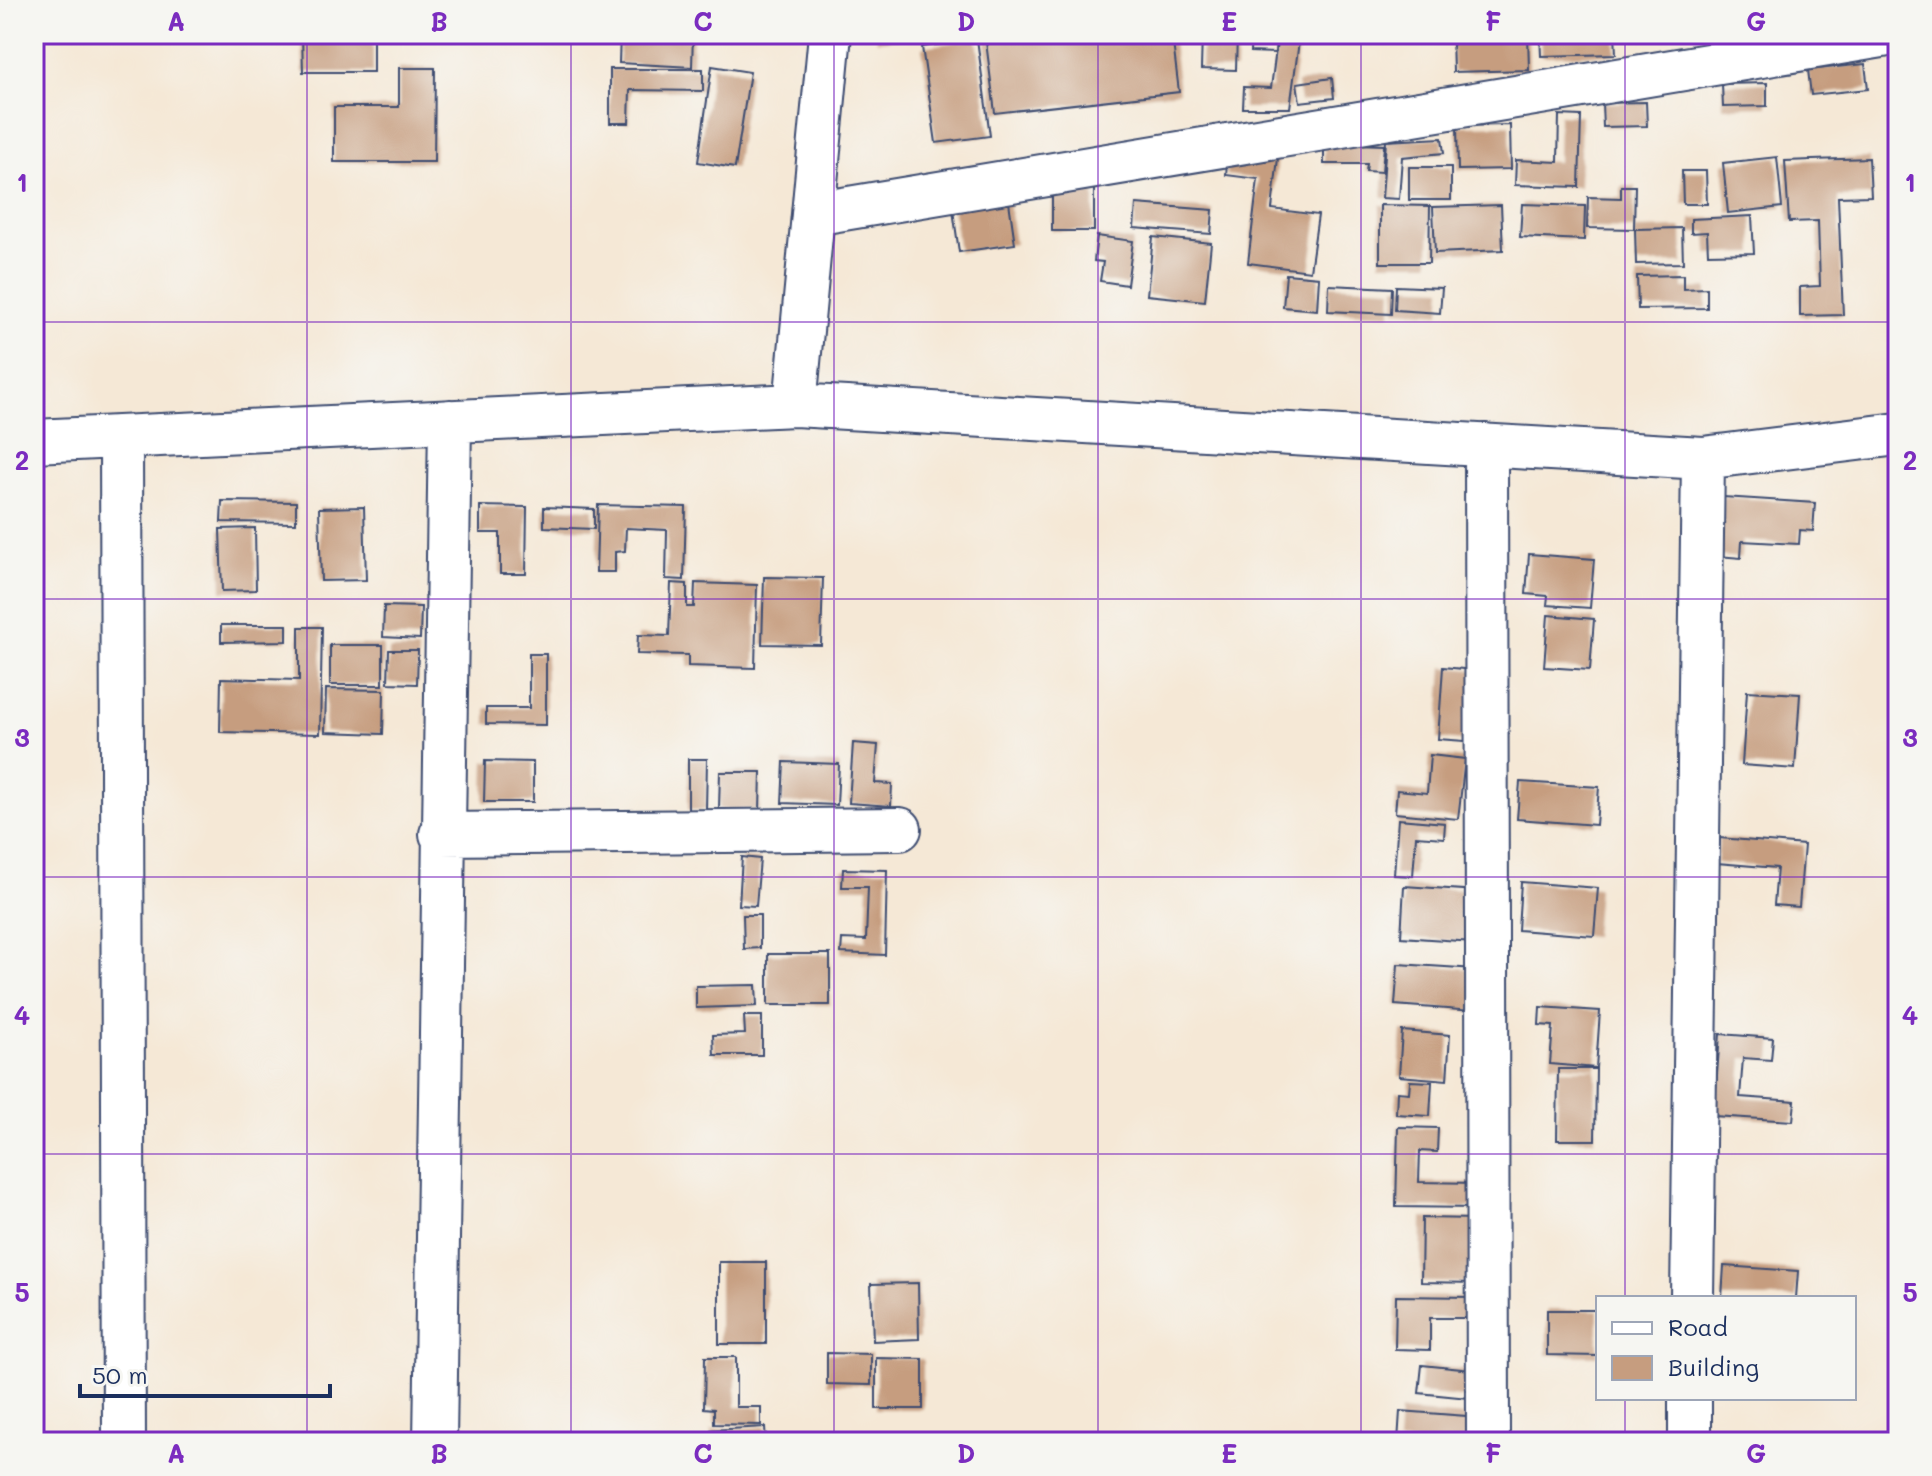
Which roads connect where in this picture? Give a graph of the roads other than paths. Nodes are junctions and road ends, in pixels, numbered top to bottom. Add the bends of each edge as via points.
1 (830, 34) edge
2 (1894, 34) edge
3 (813, 214) junction
4 (795, 405) junction
5 (450, 421) junction
6 (1898, 434) edge
7 (121, 437) junction
8 (34, 441) edge
9 (1486, 445) junction
10 (1703, 458) junction
11 (900, 829) dead end
12 (441, 834) junction
13 (1692, 1296) edge
14 (1690, 1400) edge
15 (124, 1442) edge
16 (435, 1442) edge
17 (1488, 1442) edge
18 (1690, 1442) edge

1 - 3 street
2 - 3 street
3 - 4 street
4 - 5 street
4 - 9 street
5 - 7 street
5 - 12 street
6 - 10 street
7 - 8 street
7 - 15 street
9 - 10 street
9 - 17 street
10 - 13 street
11 - 12 street
12 - 16 street
14 - 18 street

